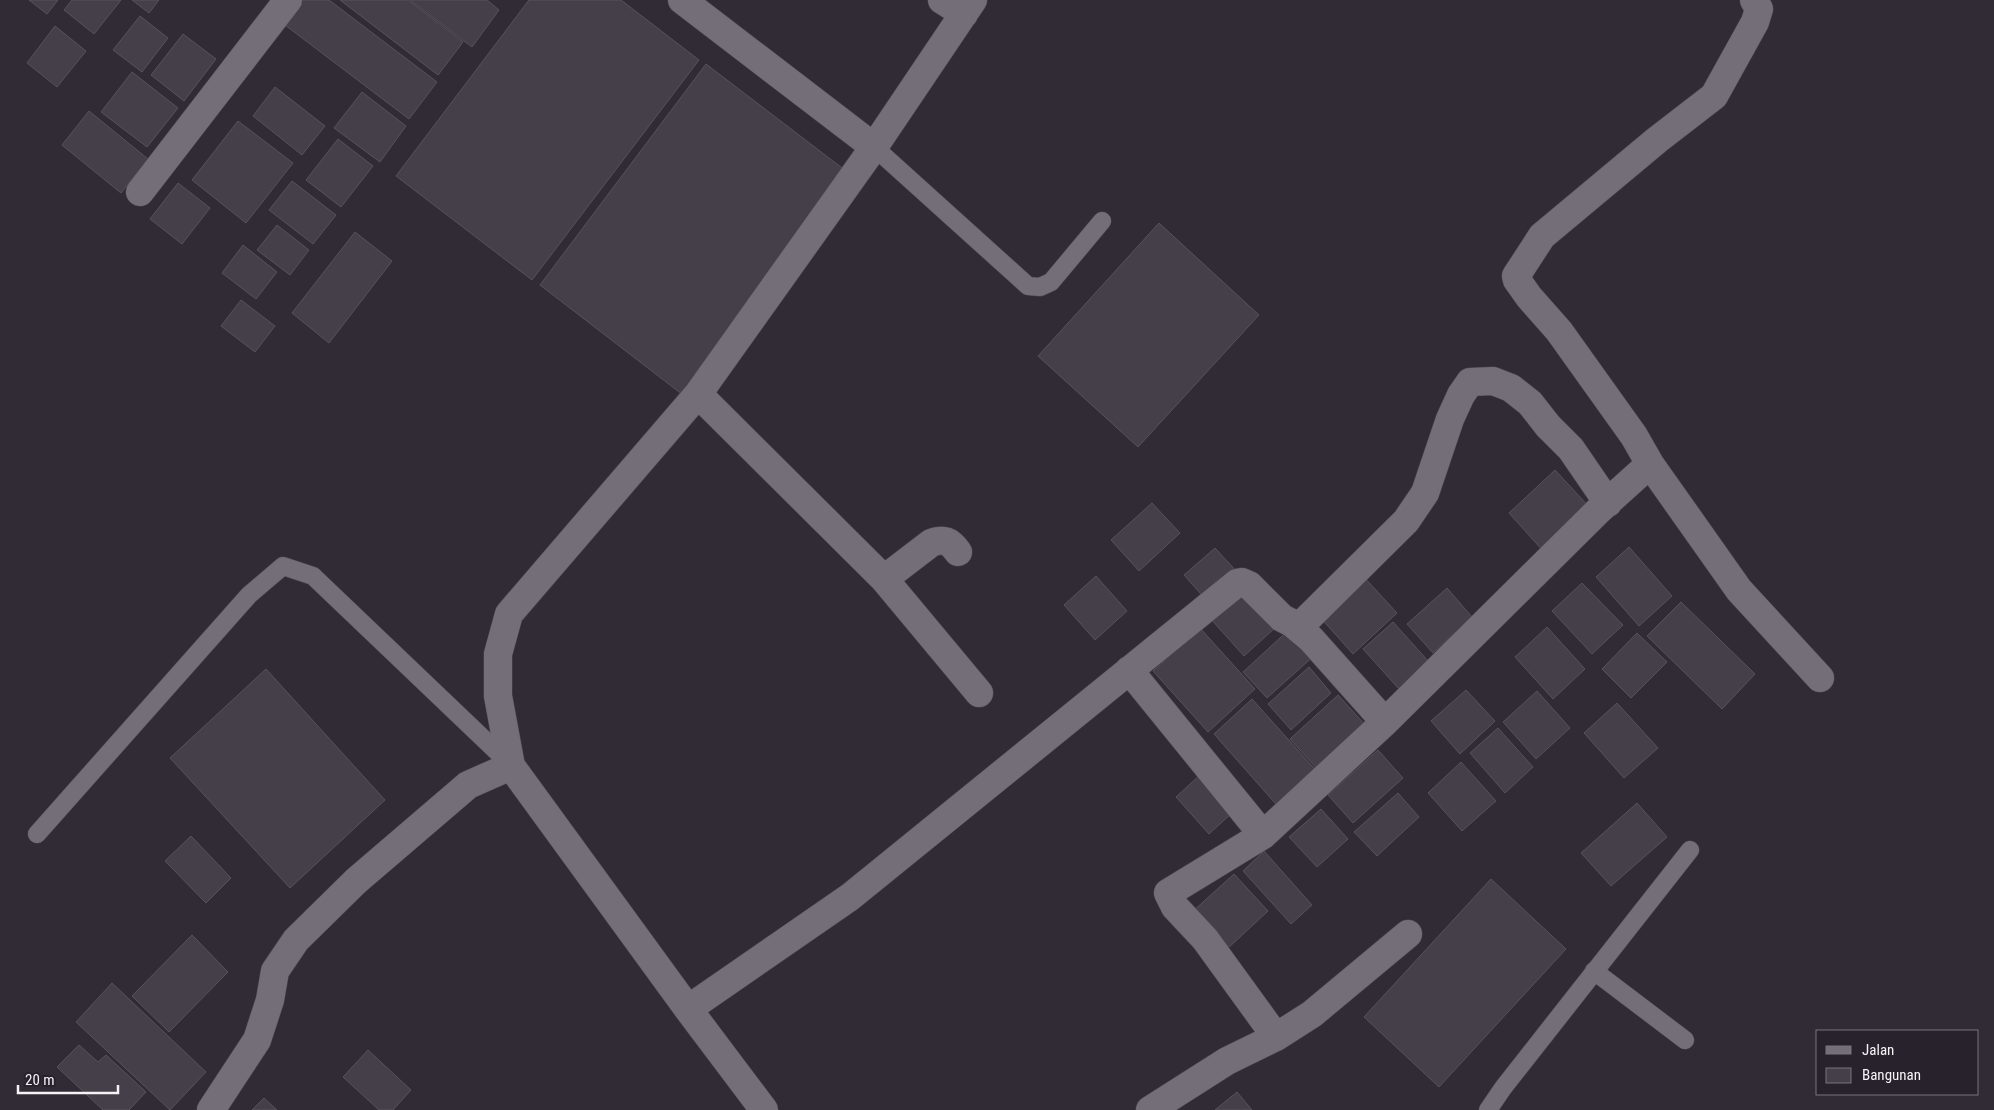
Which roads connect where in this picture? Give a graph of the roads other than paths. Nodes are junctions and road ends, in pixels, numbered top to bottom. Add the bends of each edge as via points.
1 (288, 0) edge
2 (682, 0) edge
3 (1754, 0) edge
4 (960, 5) edge
5 (874, 147) junction
6 (140, 192) dead end
7 (1102, 221) dead end
8 (698, 394) junction
9 (1650, 464) junction
10 (1608, 503) junction
11 (958, 552) dead end
12 (884, 579) junction
13 (1298, 628) junction
14 (1129, 670) junction
15 (1820, 678) dead end
16 (979, 693) dead end
17 (1385, 722) junction
18 (511, 766) junction
19 (38, 834) dead end
20 (1263, 835) junction
21 (1690, 850) dead end
22 (1408, 934) dead end
23 (1594, 971) junction
24 (688, 1009) junction
25 (1276, 1037) junction
26 (1684, 1040) dead end
27 (211, 1110) edge
28 (764, 1110) edge
29 (1150, 1110) edge
30 (1488, 1110) edge

1 - 6 street
2 - 5 street
3 - 9 street via 1759,9 1754,22 1714,96 1542,236 1516,276 1634,436
4 - 5 street
5 - 7 lane via 1028,286 1051,282
5 - 8 street
8 - 12 street
8 - 18 street via 509,614 498,654 498,696
9 - 10 street
9 - 15 street via 1739,590
10 - 13 street via 1571,449 1530,403 1511,388 1493,381 1470,382 1450,419 1425,493 1387,540
10 - 17 street
11 - 12 street via 953,544 937,540
12 - 16 street
13 - 14 street via 1282,618 1249,585 1237,583
13 - 17 street
14 - 20 street
14 - 24 street via 850,897
17 - 20 street
18 - 19 lane via 313,576 283,566 249,595
18 - 24 street
18 - 27 street via 468,785 356,881 296,940 275,971 257,1040
20 - 25 street via 1168,893 1176,907 1205,938
21 - 23 lane
22 - 25 street via 1312,1014
23 - 26 lane
23 - 30 lane
24 - 28 street
25 - 29 street via 1227,1061

